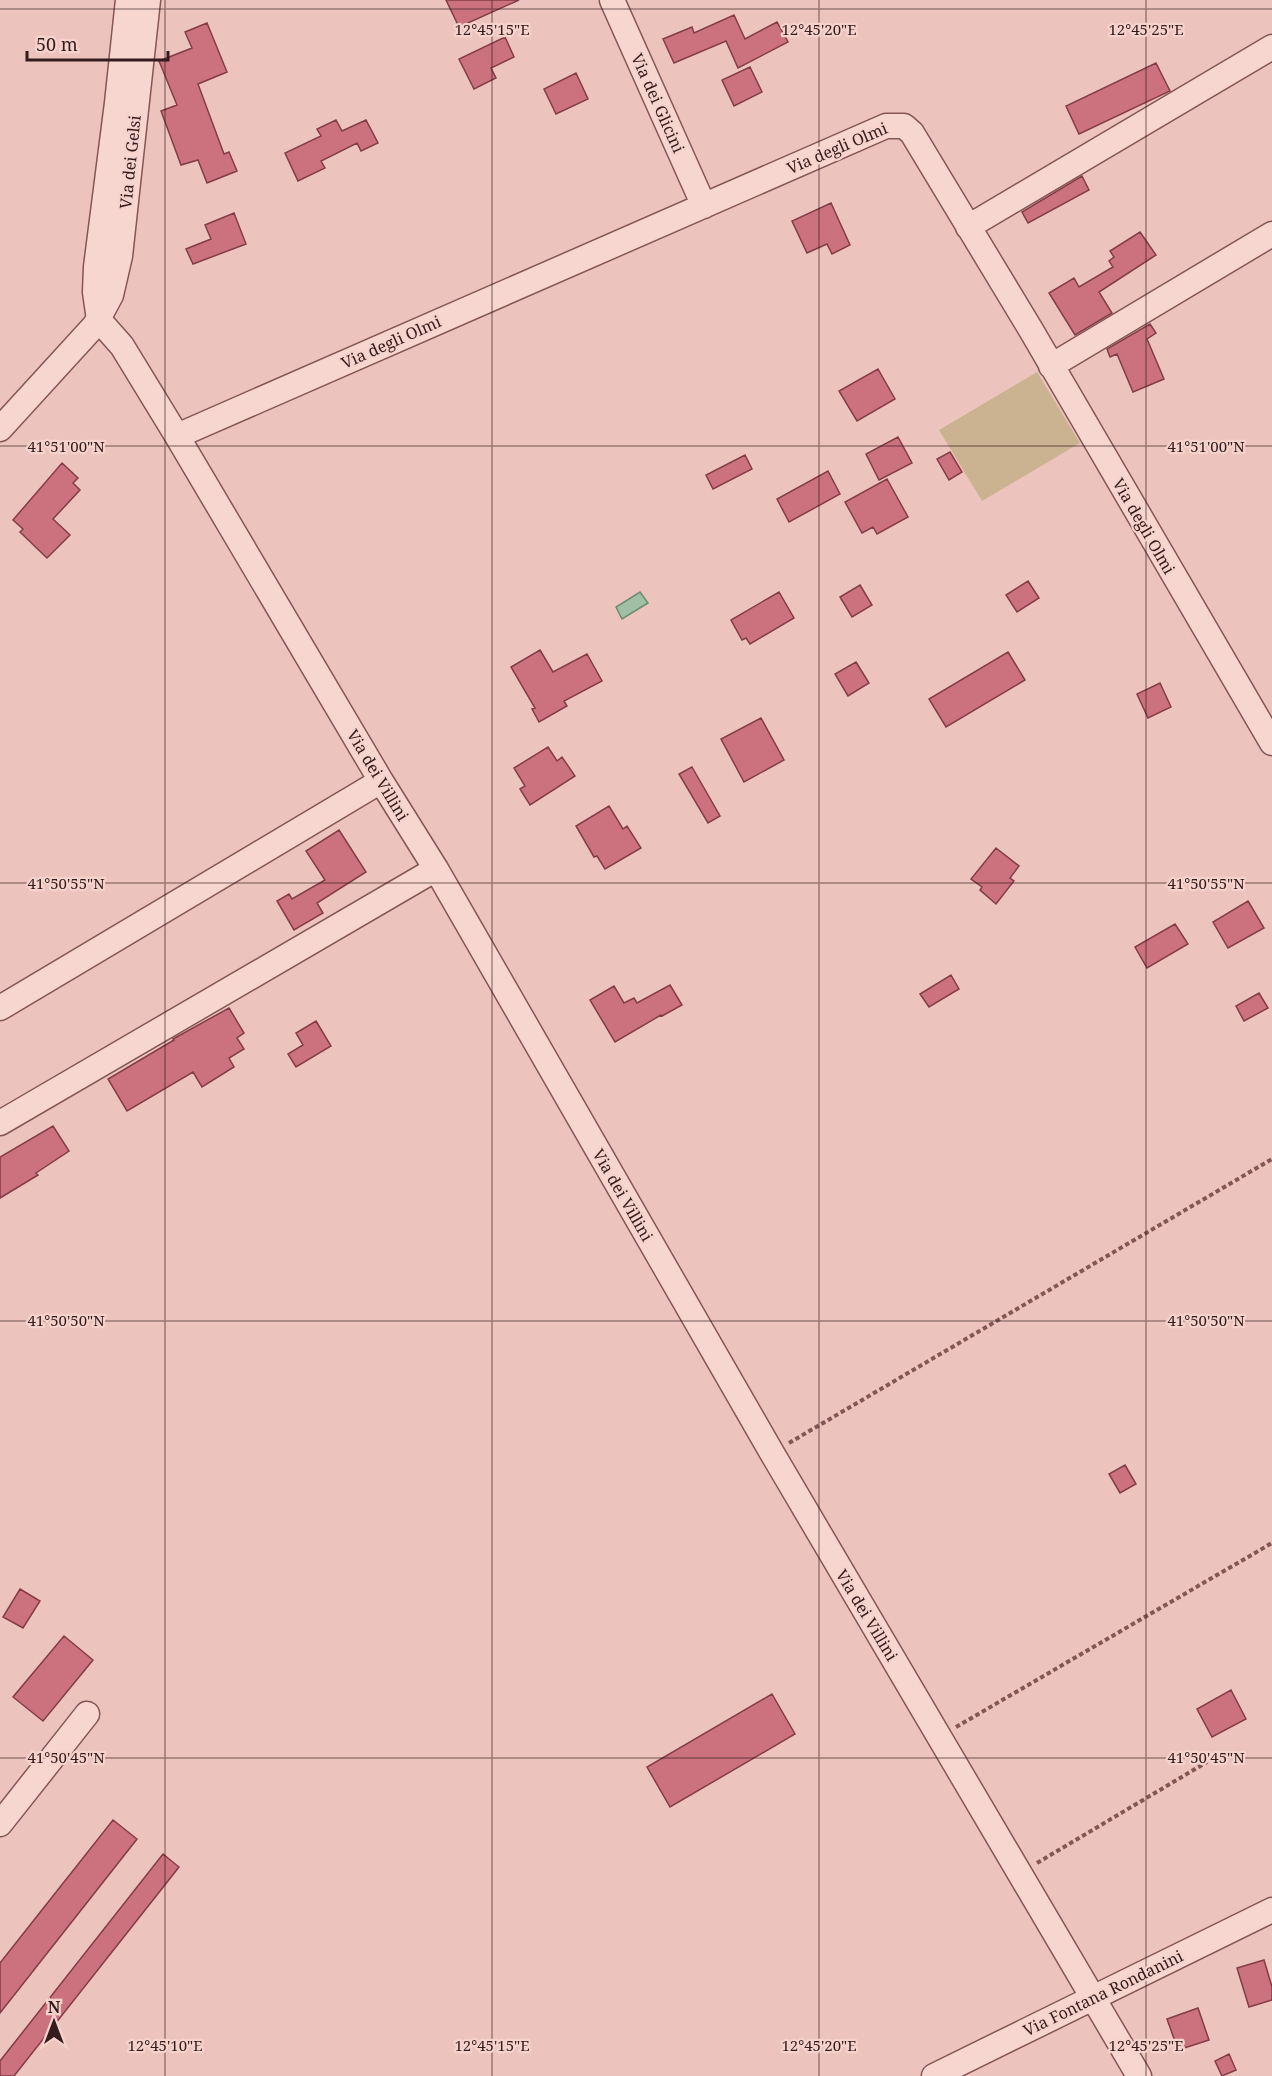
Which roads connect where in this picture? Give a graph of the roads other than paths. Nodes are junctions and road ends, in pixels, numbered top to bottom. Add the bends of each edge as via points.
1 (128, 0) edge
2 (147, 0) edge
3 (612, 0) edge
4 (1272, 47) edge
5 (704, 206) junction
6 (968, 226) junction
7 (1272, 234) edge
8 (99, 320) junction
9 (1051, 366) junction
10 (0, 429) edge
11 (177, 436) junction
12 (1272, 743) edge
13 (381, 781) junction
14 (436, 869) junction
15 (0, 1008) edge
16 (0, 1123) edge
17 (87, 1714) dead end
18 (0, 1824) edge
19 (1272, 1911) edge
20 (1093, 1997) junction
21 (934, 2076) edge
22 (1139, 2076) edge

1 - 8 street via 96,267
2 - 8 street, Via dei Gelsi via 120,256 111,295
3 - 5 street, Via dei Glicini
4 - 6 street
5 - 6 street, Via degli Olmi via 894,124 910,130
5 - 11 street, Via degli Olmi
6 - 9 street, Via degli Olmi
7 - 9 street
8 - 10 street, Via dei Gelsi
8 - 11 street, Via dei Villini via 122,346
9 - 12 street, Via degli Olmi
11 - 13 street, Via dei Villini
13 - 14 street, Via dei Villini
13 - 15 street
14 - 16 street
14 - 20 street, Via dei Villini via 772,1453
17 - 18 street
19 - 20 street, Via Fontana Rondanini
20 - 21 street, Via Fontana Rondanini
20 - 22 street, Via dei Villini

